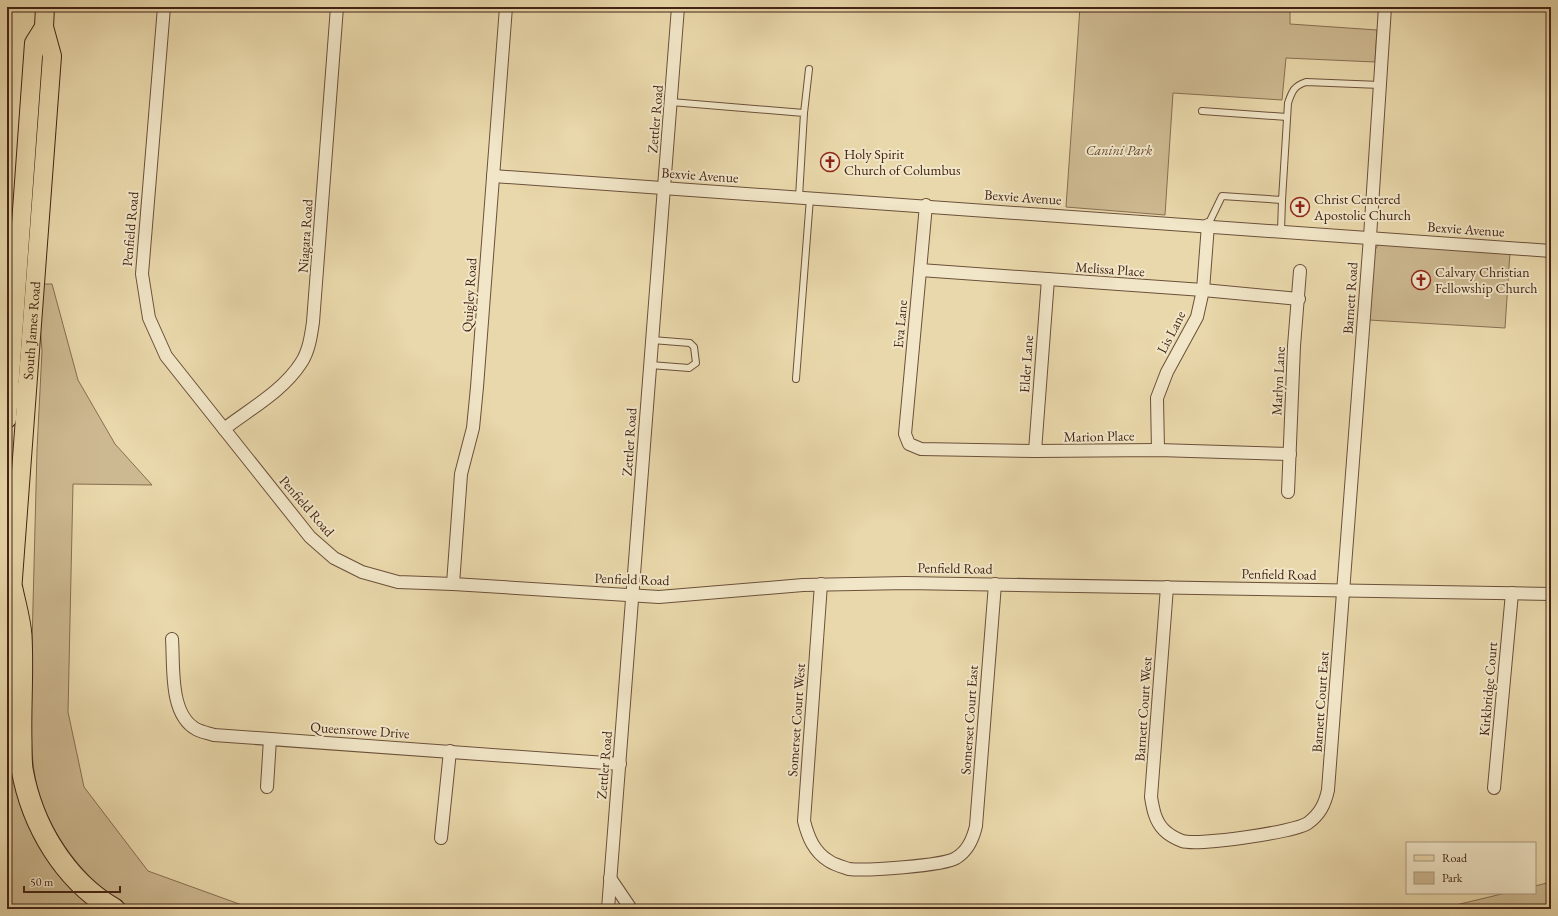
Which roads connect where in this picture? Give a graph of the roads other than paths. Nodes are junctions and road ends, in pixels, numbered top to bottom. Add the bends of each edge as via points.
1 (45, 7) edge
2 (164, 7) edge
3 (337, 7) edge
4 (506, 7) edge
5 (678, 7) edge
6 (1385, 7) edge
7 (44, 26) junction
8 (808, 69) dead end
9 (1380, 85) junction
10 (671, 102) junction
11 (1202, 111) dead end
12 (804, 113) junction
13 (1287, 116) junction
14 (493, 176) junction
15 (664, 188) junction
16 (805, 197) junction
17 (1282, 200) junction
18 (926, 205) junction
19 (1208, 226) junction
20 (1281, 231) junction
21 (1370, 237) junction
22 (1551, 251) edge
23 (920, 270) junction
24 (1300, 271) dead end
25 (1048, 279) junction
26 (1203, 290) junction
27 (1299, 299) junction
28 (652, 340) junction
29 (650, 365) junction
30 (796, 379) dead end
31 (8, 396) edge
32 (7, 419) edge
33 (224, 429) junction
34 (909, 444) joint
35 (1158, 450) junction
36 (1035, 451) junction
37 (1290, 454) junction
38 (1288, 492) dead end
39 (453, 584) junction
40 (821, 584) junction
41 (994, 584) junction
42 (1166, 587) junction
43 (12, 589) junction
44 (1343, 590) junction
45 (1512, 593) junction
46 (1551, 594) edge
47 (632, 595) junction
48 (7, 635) edge
49 (172, 639) dead end
50 (270, 739) junction
51 (450, 751) junction
52 (620, 764) junction
53 (267, 787) dead end
54 (1494, 788) dead end
55 (1318, 813) joint
56 (441, 838) dead end
57 (820, 855) joint
58 (610, 878) junction
59 (114, 909) edge
60 (608, 909) edge
61 (631, 909) edge

1 - 7 main road, South James Road
2 - 33 street, Penfield Road via 142,274 149,318 166,356
3 - 33 street, Niagara Road via 310,343 301,363 281,386
4 - 14 street, Quigley Road
5 - 10 street, Zettler Road
6 - 9 street, Barnett Road
7 - 31 main road, South James Road via 34,43
7 - 43 main road, South James Road via 52,56
8 - 12 lane
9 - 13 lane via 1306,82 1298,84 1292,90
9 - 21 street, Barnett Road
10 - 12 lane
10 - 15 street, Zettler Road
11 - 13 lane
12 - 16 lane
13 - 17 lane
14 - 15 street, Bexvie Avenue
14 - 39 street, Quigley Road via 473,428 461,474
15 - 16 street, Bexvie Avenue
15 - 28 street, Zettler Road
16 - 18 street, Bexvie Avenue
16 - 30 lane
17 - 19 lane via 1222,196
17 - 20 lane
18 - 19 street, Bexvie Avenue
18 - 23 street, Eva Lane
19 - 20 street, Bexvie Avenue
19 - 26 street, Lis Lane
20 - 21 street, Bexvie Avenue
21 - 22 street, Bexvie Avenue
21 - 44 street, Barnett Road
23 - 25 street, Melissa Place
23 - 34 street, Eva Lane via 905,434
24 - 27 street, Marlyn Lane
25 - 26 street, Melissa Place
25 - 36 street, Elder Lane
26 - 27 street, Melissa Place
26 - 35 street, Lis Lane via 1197,317 1167,372 1157,398
27 - 37 street, Marlyn Lane
28 - 29 street, Zettler Road
28 - 29 lane via 690,343 694,346 696,363 689,368
29 - 47 street, Zettler Road
31 - 32 main road, South James Road
33 - 39 street, Penfield Road via 310,537 334,558 362,572 398,582
34 - 36 street, Marion Place via 921,449
35 - 36 street, Marion Place
35 - 37 street, Marion Place
37 - 38 street, Marlyn Lane
39 - 47 street, Penfield Road
40 - 41 street, Penfield Road
40 - 47 street, Penfield Road via 659,598
40 - 57 street, Somerset Court West via 804,809 807,833
41 - 42 street, Penfield Road
41 - 57 street, Somerset Court East via 976,826 973,838 962,854 938,864 862,869 840,866
42 - 44 street, Penfield Road
42 - 55 street, Barnett Court West via 1151,797 1155,815 1164,831 1183,842 1205,842 1293,829 1307,823
43 - 48 main road, South James Road
43 - 59 highway via 21,636 22,769 37,818 54,852 78,880
44 - 45 street, Penfield Road
44 - 55 street, Barnett Court East via 1328,790 1325,802
45 - 46 street, Penfield Road
45 - 54 street, Kirkbridge Court
47 - 52 street, Zettler Road
49 - 50 street, Queensrowe Drive via 176,698 182,716 196,729 214,735
50 - 51 street, Queensrowe Drive
50 - 53 street
51 - 52 street, Queensrowe Drive
51 - 56 street
52 - 58 street, Zettler Road
58 - 60 street, Zettler Road
58 - 61 street

